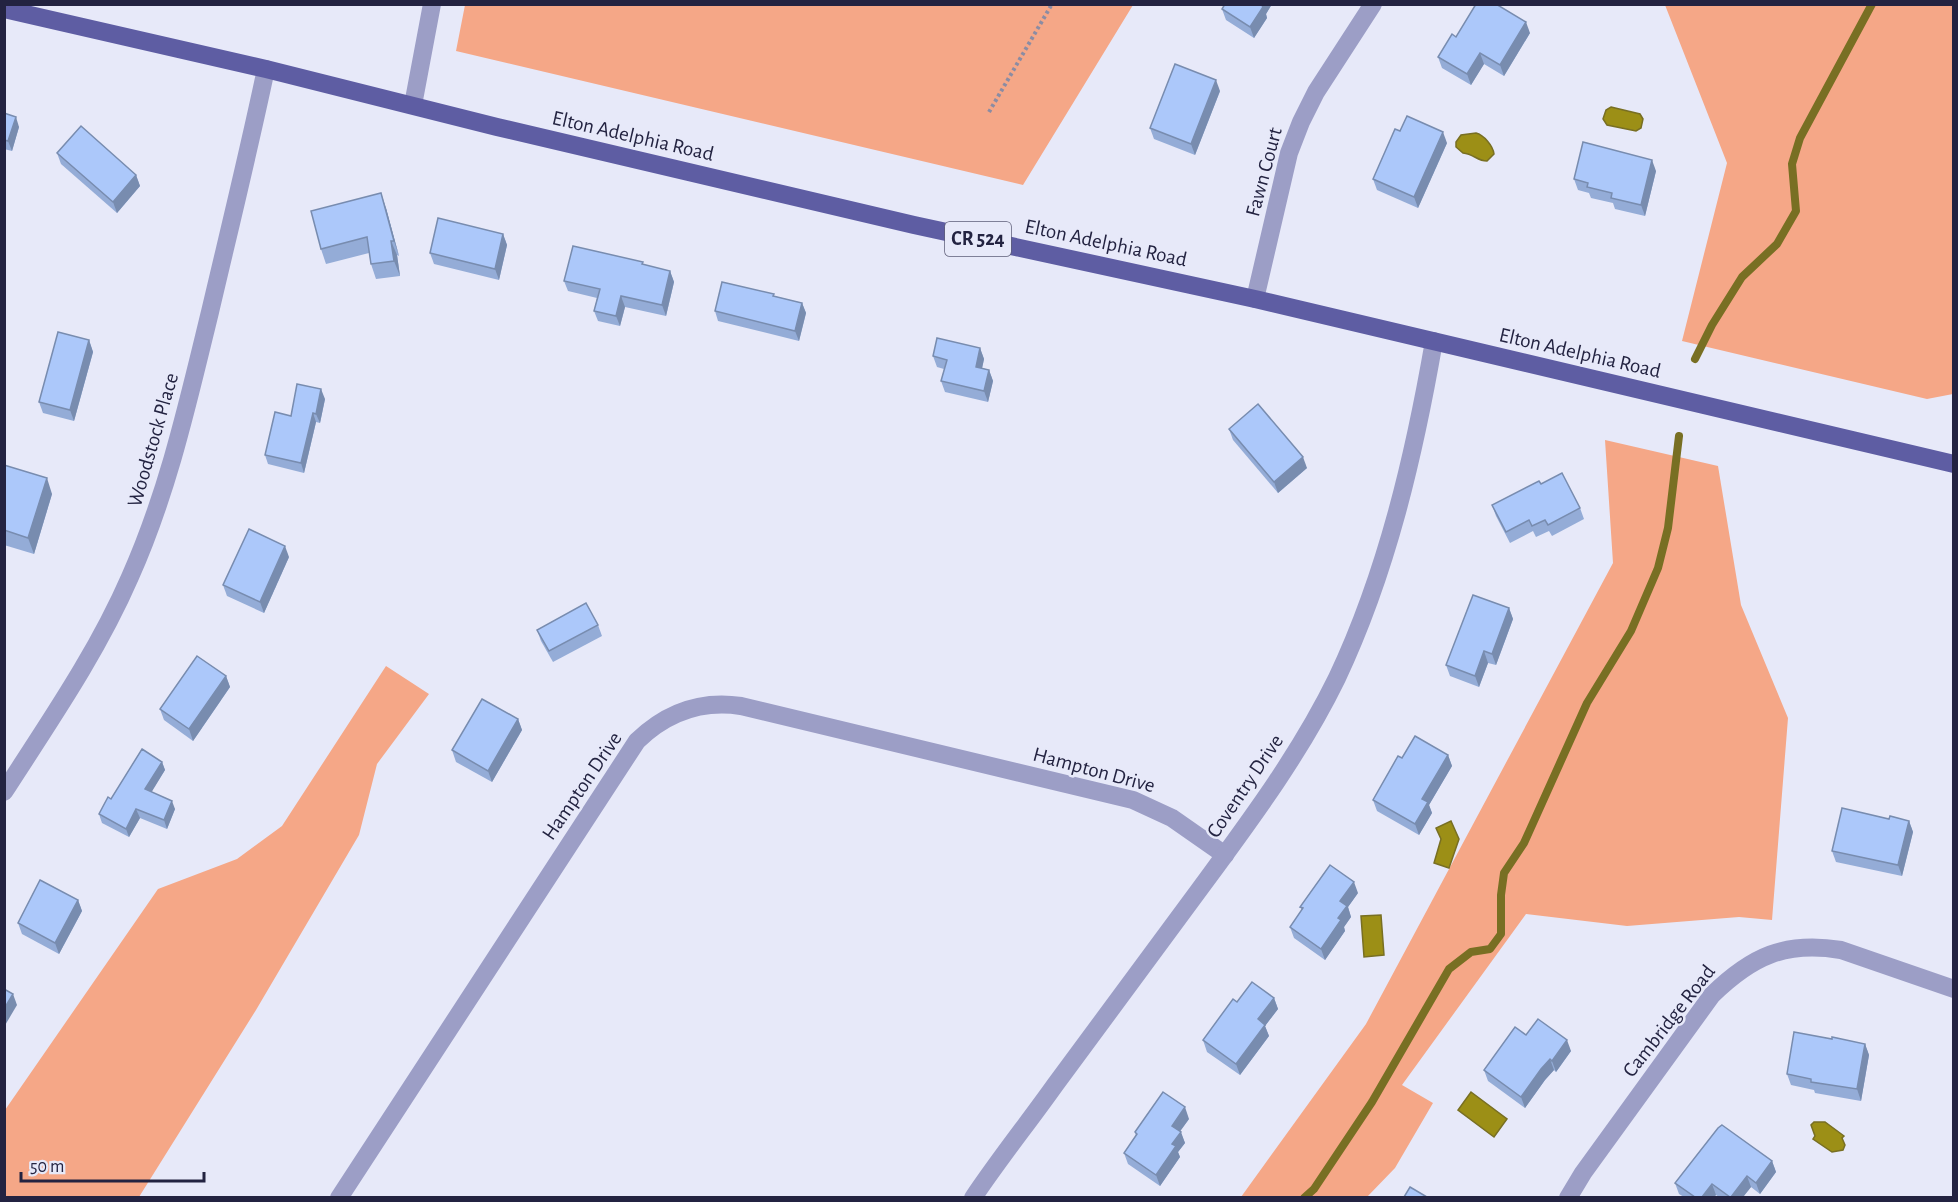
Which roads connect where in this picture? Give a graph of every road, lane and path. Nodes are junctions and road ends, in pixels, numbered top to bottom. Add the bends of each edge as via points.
1 (432, 4) edge
2 (1052, 4) edge
3 (1373, 4) edge
4 (4, 9) edge
5 (266, 69) junction
6 (413, 105) junction
7 (989, 112) dead end
8 (1255, 299) junction
9 (1434, 341) junction
10 (1953, 464) edge
11 (4, 792) edge
12 (1225, 855) junction
13 (1953, 989) edge
14 (339, 1197) edge
15 (973, 1197) edge
16 (1568, 1197) edge

1 - 6 street
2 - 7 path
3 - 8 street, Fawn Court via 1301,122 1289,153
4 - 5 main road, Elton Adelphia Road / CR 524
5 - 6 main road, Elton Adelphia Road / CR 524
5 - 11 street, Woodstock Place via 182,431 158,509 107,624
6 - 8 main road, Elton Adelphia Road / CR 524 via 914,225
8 - 9 main road, Elton Adelphia Road / CR 524
9 - 10 main road, Elton Adelphia Road / CR 524
9 - 12 street, Coventry Drive via 1392,532 1363,619 1307,734
12 - 14 street, Hampton Drive via 1172,818 1133,800 741,706 705,705 676,713 637,741
12 - 15 street, Coventry Drive
13 - 16 street, Cambridge Road via 1841,950 1789,949 1764,957 1734,974 1712,995

